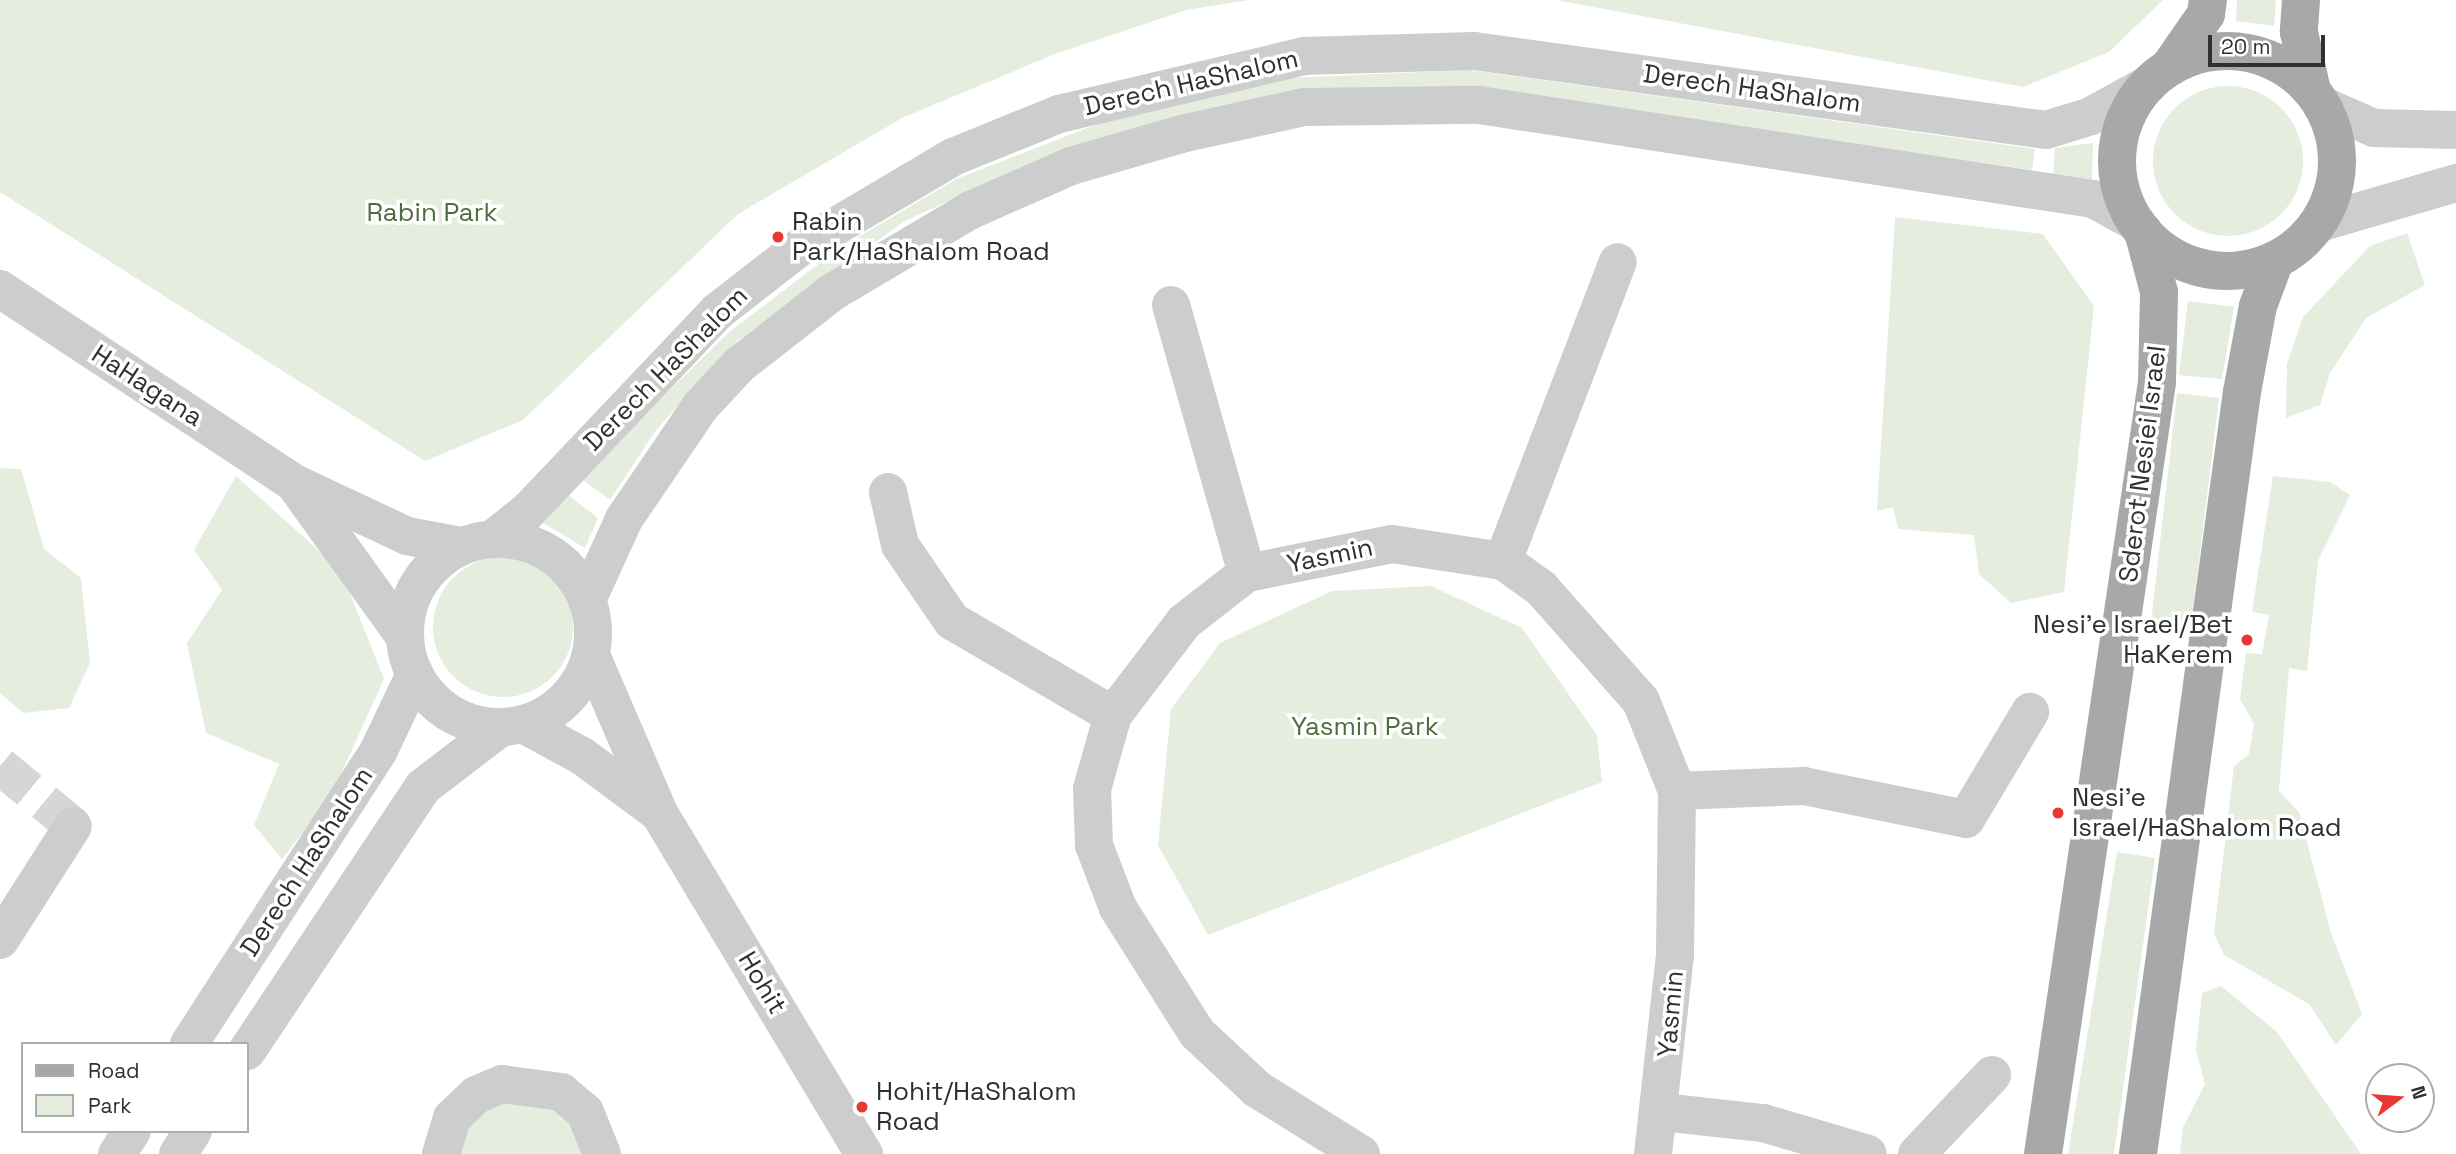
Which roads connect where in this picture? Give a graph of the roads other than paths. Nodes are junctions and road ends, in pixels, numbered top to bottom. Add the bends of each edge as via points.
1 (2208, 0) edge
2 (2301, 0) edge
3 (2159, 75) junction
4 (2317, 98) junction
5 (2456, 130) edge
6 (2456, 183) edge
7 (2319, 223) junction
8 (2140, 227) junction
9 (2275, 260) junction
10 (1618, 262) dead end
11 (0, 289) edge
12 (1171, 305) dead end
13 (294, 483) junction
14 (888, 492) dead end
15 (478, 542) junction
16 (1503, 561) junction
17 (1247, 573) junction
18 (587, 600) junction
19 (405, 637) junction
20 (591, 656) junction
21 (415, 674) junction
22 (2030, 712) dead end
23 (1113, 715) junction
24 (512, 726) junction
25 (1677, 791) junction
26 (659, 813) junction
27 (73, 826) dead end
28 (0, 940) edge
29 (190, 1042) edge
30 (248, 1050) edge
31 (1992, 1075) dead end
32 (1662, 1112) junction
33 (131, 1133) edge
34 (192, 1133) edge
35 (117, 1154) edge
36 (178, 1154) edge
37 (441, 1154) edge
38 (601, 1154) edge
39 (864, 1154) edge
40 (1360, 1154) edge
41 (1653, 1154) edge
42 (1868, 1154) edge
43 (1917, 1154) edge
44 (2042, 1154) edge
45 (2138, 1154) edge

1 - 3 main road via 2206,14
2 - 4 main road via 2299,32
3 - 4 main road via 2195,55 2248,53 2274,61
3 - 8 main road via 2127,118 2117,160 2121,189
3 - 15 street, Derech HaShalom via 2091,116 2046,130 1474,51 1304,55 1059,114 953,157 799,248 718,310
4 - 5 street via 2374,128
4 - 7 main road via 2337,154 2335,180
6 - 7 street
7 - 9 main road
8 - 9 main road via 2163,250 2199,267 2237,270
8 - 18 street, Derech HaShalom via 2093,199 1479,105 1304,107 1181,134 1071,166 971,210 831,293 739,365 700,407 624,519
8 - 44 main road, Sderot Nesiei Israel via 2159,292 2157,382
9 - 45 main road via 2258,306 2242,392
10 - 16 street
11 - 13 street, HaHagana
12 - 17 street
13 - 15 street, HaHagana via 407,536
13 - 19 street, HaHagana
14 - 23 street via 900,545 952,621
15 - 18 street via 551,554
15 - 19 street via 425,573 406,614
16 - 17 street, Yasmin via 1392,544
16 - 25 street, Yasmin via 1541,589 1641,701
17 - 23 street, Yasmin via 1184,622
18 - 20 street
19 - 21 street
20 - 24 street via 566,699
20 - 26 street, Hohit
21 - 24 street via 450,714
21 - 29 street, Derech HaShalom via 378,752
22 - 25 street via 1966,819 1804,786
23 - 40 street, Yasmin via 1092,803 1094,845 1118,908 1197,1033 1257,1089
24 - 26 street, Hohit via 582,756
24 - 30 street, Derech HaShalom via 424,787
25 - 32 street, Yasmin via 1675,955
26 - 39 street, Hohit
27 - 28 street
31 - 43 street
32 - 41 street, Yasmin
32 - 42 street via 1763,1123
33 - 35 street
34 - 36 street
37 - 38 street via 452,1118 476,1095 502,1084 561,1092 585,1112

